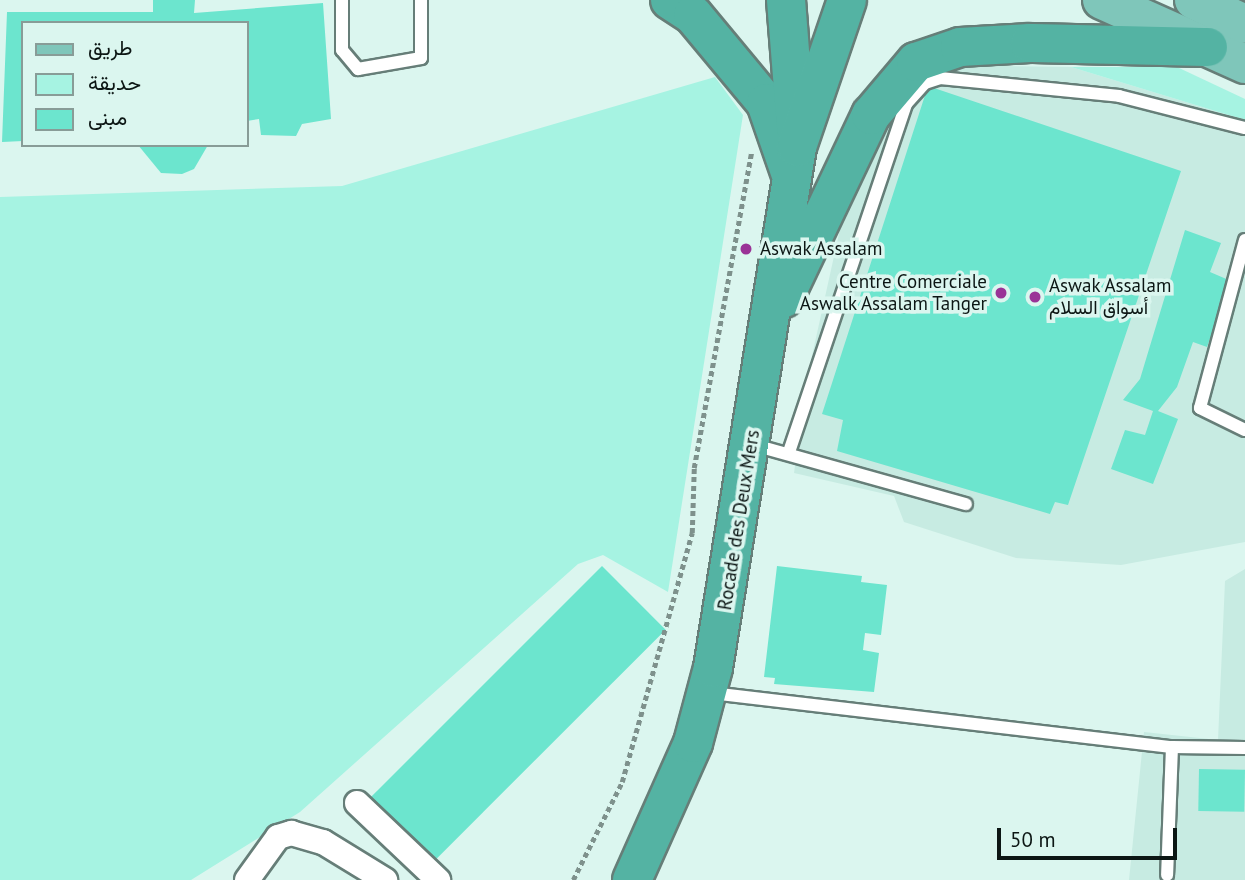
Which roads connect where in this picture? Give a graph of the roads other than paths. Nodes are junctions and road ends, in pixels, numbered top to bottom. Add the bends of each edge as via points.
1 (342, 0) edge
2 (421, 0) edge
3 (670, 0) edge
4 (786, 0) edge
5 (847, 0) edge
6 (1102, 0) edge
7 (1194, 0) edge
8 (1245, 24) edge
9 (1208, 47) junction
10 (1245, 64) edge
11 (1245, 128) edge
12 (795, 164) junction
13 (1245, 240) edge
14 (771, 322) junction
15 (1245, 430) edge
16 (751, 445) junction
17 (789, 452) junction
18 (966, 504) dead end
19 (707, 692) junction
20 (1172, 747) junction
21 (1245, 748) edge
22 (357, 803) dead end
23 (1167, 875) dead end
24 (247, 880) edge
25 (385, 880) edge
26 (438, 880) edge
27 (632, 880) edge

1 - 2 lane via 342,50 358,69 421,58
3 - 12 highway via 693,15 766,103
4 - 12 highway, Rocade des Deux Mers
5 - 12 highway, Rocade des Deux Mers
6 - 9 main road
7 - 8 main road
9 - 10 main road
9 - 14 highway via 976,45 916,62 871,115
11 - 17 lane via 1107,94 940,78 925,83 906,104
12 - 14 highway, Rocade des Deux Mers
13 - 15 lane via 1200,408 1205,416
14 - 16 highway, Rocade des Deux Mers
16 - 17 lane
16 - 19 highway, Rocade des Deux Mers
17 - 18 lane
19 - 20 lane
19 - 27 highway, Rocade des Deux Mers via 693,743
20 - 21 lane
20 - 23 lane
22 - 26 street
24 - 25 street via 278,837 292,833 323,842

